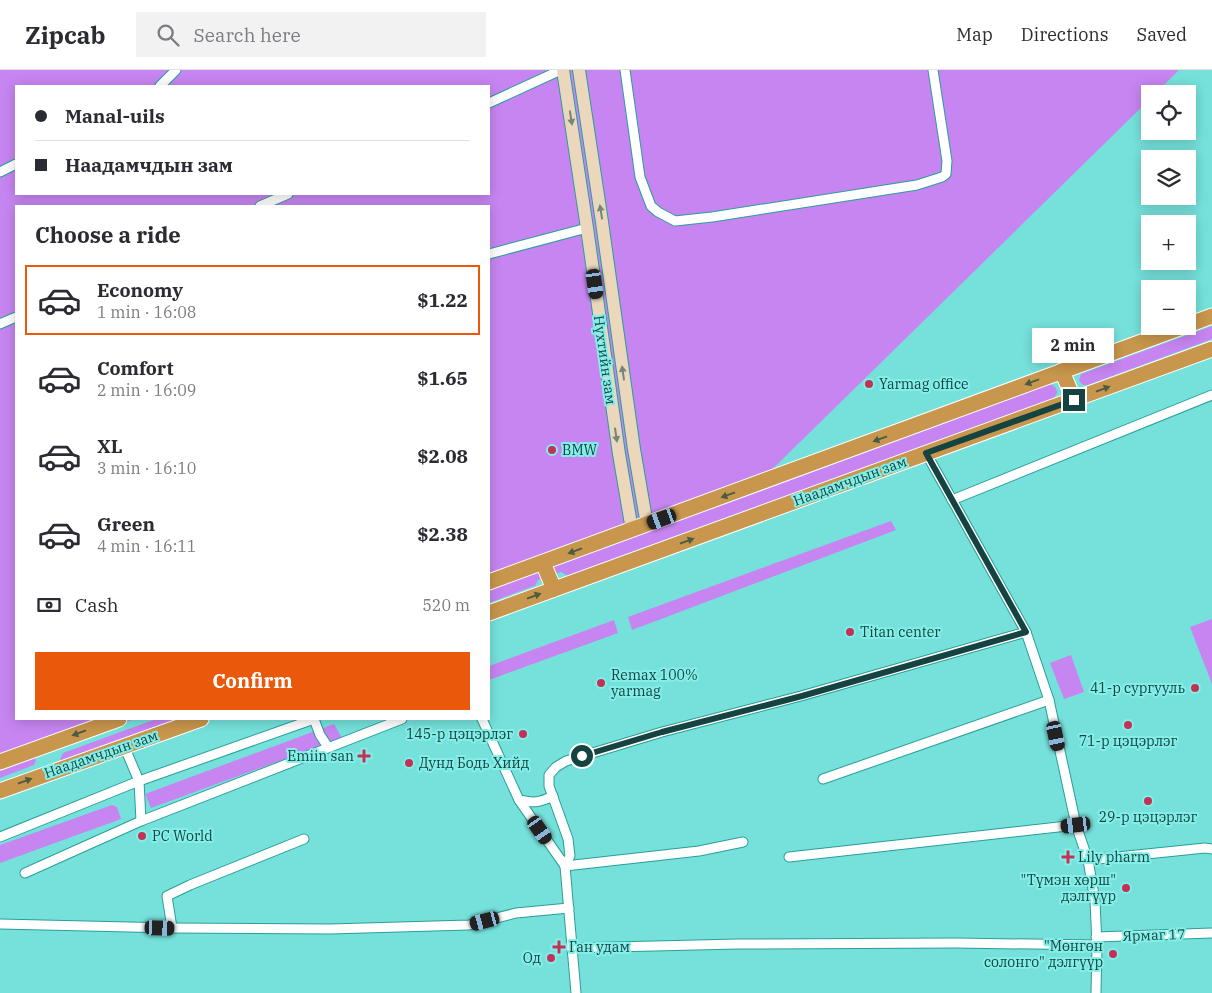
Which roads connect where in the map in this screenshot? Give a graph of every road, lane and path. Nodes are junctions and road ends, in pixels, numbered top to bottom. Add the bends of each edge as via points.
1 (176, 70) edge
2 (562, 70) edge
3 (579, 70) edge
4 (625, 70) edge
5 (934, 70) edge
6 (161, 85) edge
7 (490, 103) edge
8 (15, 164) edge
9 (0, 172) edge
10 (286, 195) edge
11 (262, 205) edge
12 (587, 228) junction
13 (490, 254) edge
14 (1212, 316) edge
15 (15, 317) edge
16 (1196, 322) edge
17 (0, 324) edge
18 (1161, 335) edge
19 (1212, 349) edge
20 (1062, 371) junction
21 (1212, 395) edge
22 (1074, 400) junction
23 (926, 453) junction
24 (952, 500) junction
25 (647, 525) junction
26 (632, 530) junction
27 (543, 563) junction
28 (490, 582) edge
29 (554, 589) junction
30 (490, 613) edge
31 (1026, 632) junction
32 (1049, 700) junction
33 (115, 720) edge
34 (198, 720) edge
35 (311, 720) edge
36 (314, 720) edge
37 (399, 720) edge
38 (482, 720) edge
39 (124, 746) junction
40 (328, 747) junction
41 (40, 748) junction
42 (0, 762) edge
43 (50, 772) junction
44 (823, 779) dead end
45 (139, 781) junction
46 (0, 791) edge
47 (553, 796) junction
48 (519, 800) junction
49 (141, 821) junction
50 (1076, 825) junction
51 (0, 837) edge
52 (304, 839) dead end
53 (743, 842) dead end
54 (1212, 849) edge
55 (789, 857) dead end
56 (1088, 860) junction
57 (564, 866) junction
58 (25, 873) dead end
59 (569, 908) junction
60 (0, 924) edge
61 (172, 928) junction
62 (1212, 933) edge
63 (1097, 941) junction
64 (571, 948) junction
65 (576, 993) edge
66 (1096, 993) edge

1 - 6 street
2 - 7 street
2 -> 12 main road, Нүхтийн зам
25 -> 3 main road, Нүхтийн зам
4 - 5 street via 640,176 651,206 675,220 917,185 942,177 946,174 947,161
8 - 9 street
10 - 11 street
12 - 13 street
12 -> 26 main road, Нүхтийн зам
14 - 16 highway
15 - 17 street
18 - 20 highway
22 -> 19 highway, Наадамчдын зам
20 - 22 highway
20 -> 25 highway
21 - 24 street
22 - 23 highway, Наадамчдын зам
23 - 24 street
29 -> 23 highway, Наадамчдын зам
24 - 31 street
25 - 26 highway
26 -> 27 highway
27 - 28 highway
27 - 29 highway
30 -> 29 highway, Наадамчдын зам
31 - 32 street
31 - 47 street via 566,761 550,775 549,786
32 - 44 street
32 - 50 street
33 -> 41 highway, Наадамчдын зам
34 - 39 highway, Наадамчдын зам
35 - 45 street
36 - 40 street
37 - 40 street
38 - 48 street
39 - 43 highway, Наадамчдын зам
39 - 45 street
40 - 49 street
41 - 42 highway, Наадамчдын зам
41 - 43 highway
46 -> 43 highway, Наадамчдын зам
45 - 49 street
45 - 51 street
47 - 48 street via 532,803
47 - 57 street via 568,839 570,856
48 - 57 street
49 - 58 street
50 - 55 street
50 - 56 street
52 - 61 street via 167,896
53 - 57 street via 700,851
54 - 56 street
56 - 63 street
57 - 59 street
59 - 61 street via 516,913 470,925 330,929
59 - 64 street
60 - 61 street
62 - 63 street, Ярмаг 17
63 - 64 street, Ярмаг 17
63 - 66 street
64 - 65 street

